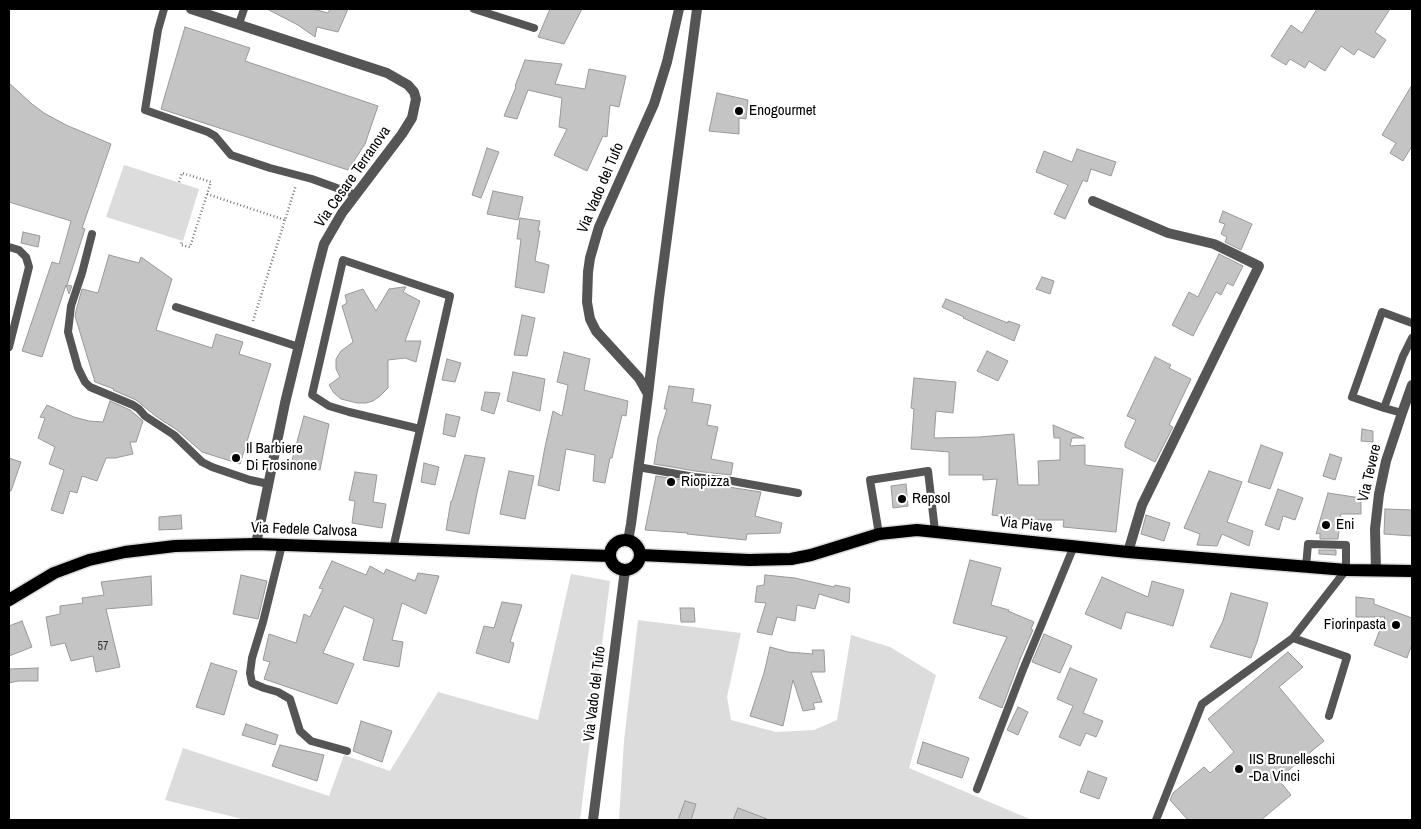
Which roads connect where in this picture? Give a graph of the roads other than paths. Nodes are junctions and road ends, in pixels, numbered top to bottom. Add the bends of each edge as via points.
1 (164, 9) edge
2 (191, 9) edge
3 (244, 9) edge
4 (474, 9) edge
5 (678, 9) edge
6 (697, 9) edge
7 (239, 24) junction
8 (534, 28) dead end
9 (356, 195) junction
10 (1093, 201) dead end
11 (92, 234) dead end
12 (9, 247) edge
13 (176, 307) dead end
14 (1412, 323) edge
15 (1412, 338) edge
16 (9, 347) edge
17 (299, 347) junction
18 (1412, 385) edge
19 (648, 395) junction
20 (1384, 408) junction
21 (1402, 413) junction
22 (420, 428) junction
23 (638, 467) junction
24 (269, 484) junction
25 (798, 493) dead end
26 (935, 531) junction
27 (878, 534) junction
28 (628, 540) junction
29 (256, 544) junction
30 (282, 544) junction
31 (1074, 546) junction
32 (393, 549) junction
33 (1128, 552) junction
34 (640, 555) junction
35 (610, 556) junction
36 (1306, 567) junction
37 (625, 570) junction
38 (1346, 570) junction
39 (1376, 570) junction
40 (1412, 571) edge
41 (9, 600) edge
42 (1293, 638) junction
43 (1329, 716) dead end
44 (347, 751) dead end
45 (977, 789) dead end
46 (593, 820) edge
47 (1156, 820) edge

1 - 9 lane via 145,110 208,132 231,156
2 - 7 street, Via Cesare Terranova
3 - 7 lane
4 - 8 lane
5 - 19 street, Via Vado del Tufo via 654,104 599,226 588,272 590,319 596,331 640,378
6 - 19 street
7 - 9 street, Via Cesare Terranova via 386,73 414,92 416,99 412,118
9 - 17 street, Via Cesare Terranova via 324,244
10 - 33 street via 1168,233 1214,244 1259,266 1142,505
11 - 24 lane via 71,306 68,332 85,382 139,409 174,435 202,462
12 - 16 lane via 20,250 29,267
13 - 17 lane
14 - 20 lane via 1382,312 1352,396
15 - 20 lane
17 - 24 street, Via Cesare Terranova
18 - 21 street, Via Tevere
19 - 23 street
20 - 21 lane
21 - 39 street, Via Tevere via 1379,494 1375,529
22 - 22 lane via 329,406 312,395 343,260 450,296
22 - 32 lane
23 - 25 lane
23 - 28 street
24 - 29 street, Via Cesare Terranova
26 - 27 main road, Via Piave
26 - 27 lane via 928,471 870,480
26 - 31 main road, Via Piave
27 - 34 main road, Via Piave via 791,559
28 - 34 main road
28 - 35 main road via 615,544
29 - 30 main road, Via Fedele Calvosa
29 - 41 main road, Via Fedele Calvosa via 175,546 89,560 54,573
30 - 32 main road, Via Fedele Calvosa
30 - 44 lane via 252,658 252,683 290,699 300,731 311,741
31 - 33 main road, Via Piave
31 - 45 lane
32 - 35 main road, Via Fedele Calvosa
33 - 36 main road, Via Piave
34 - 37 main road via 637,564
35 - 37 main road via 616,568
36 - 38 main road, Via Piave
36 - 38 lane via 1308,544 1346,545
37 - 46 street, Via Vado del Tufo
38 - 39 main road, Via Piave
38 - 42 lane
39 - 40 main road, Via Piave
42 - 43 lane via 1347,657
42 - 47 lane via 1202,704

